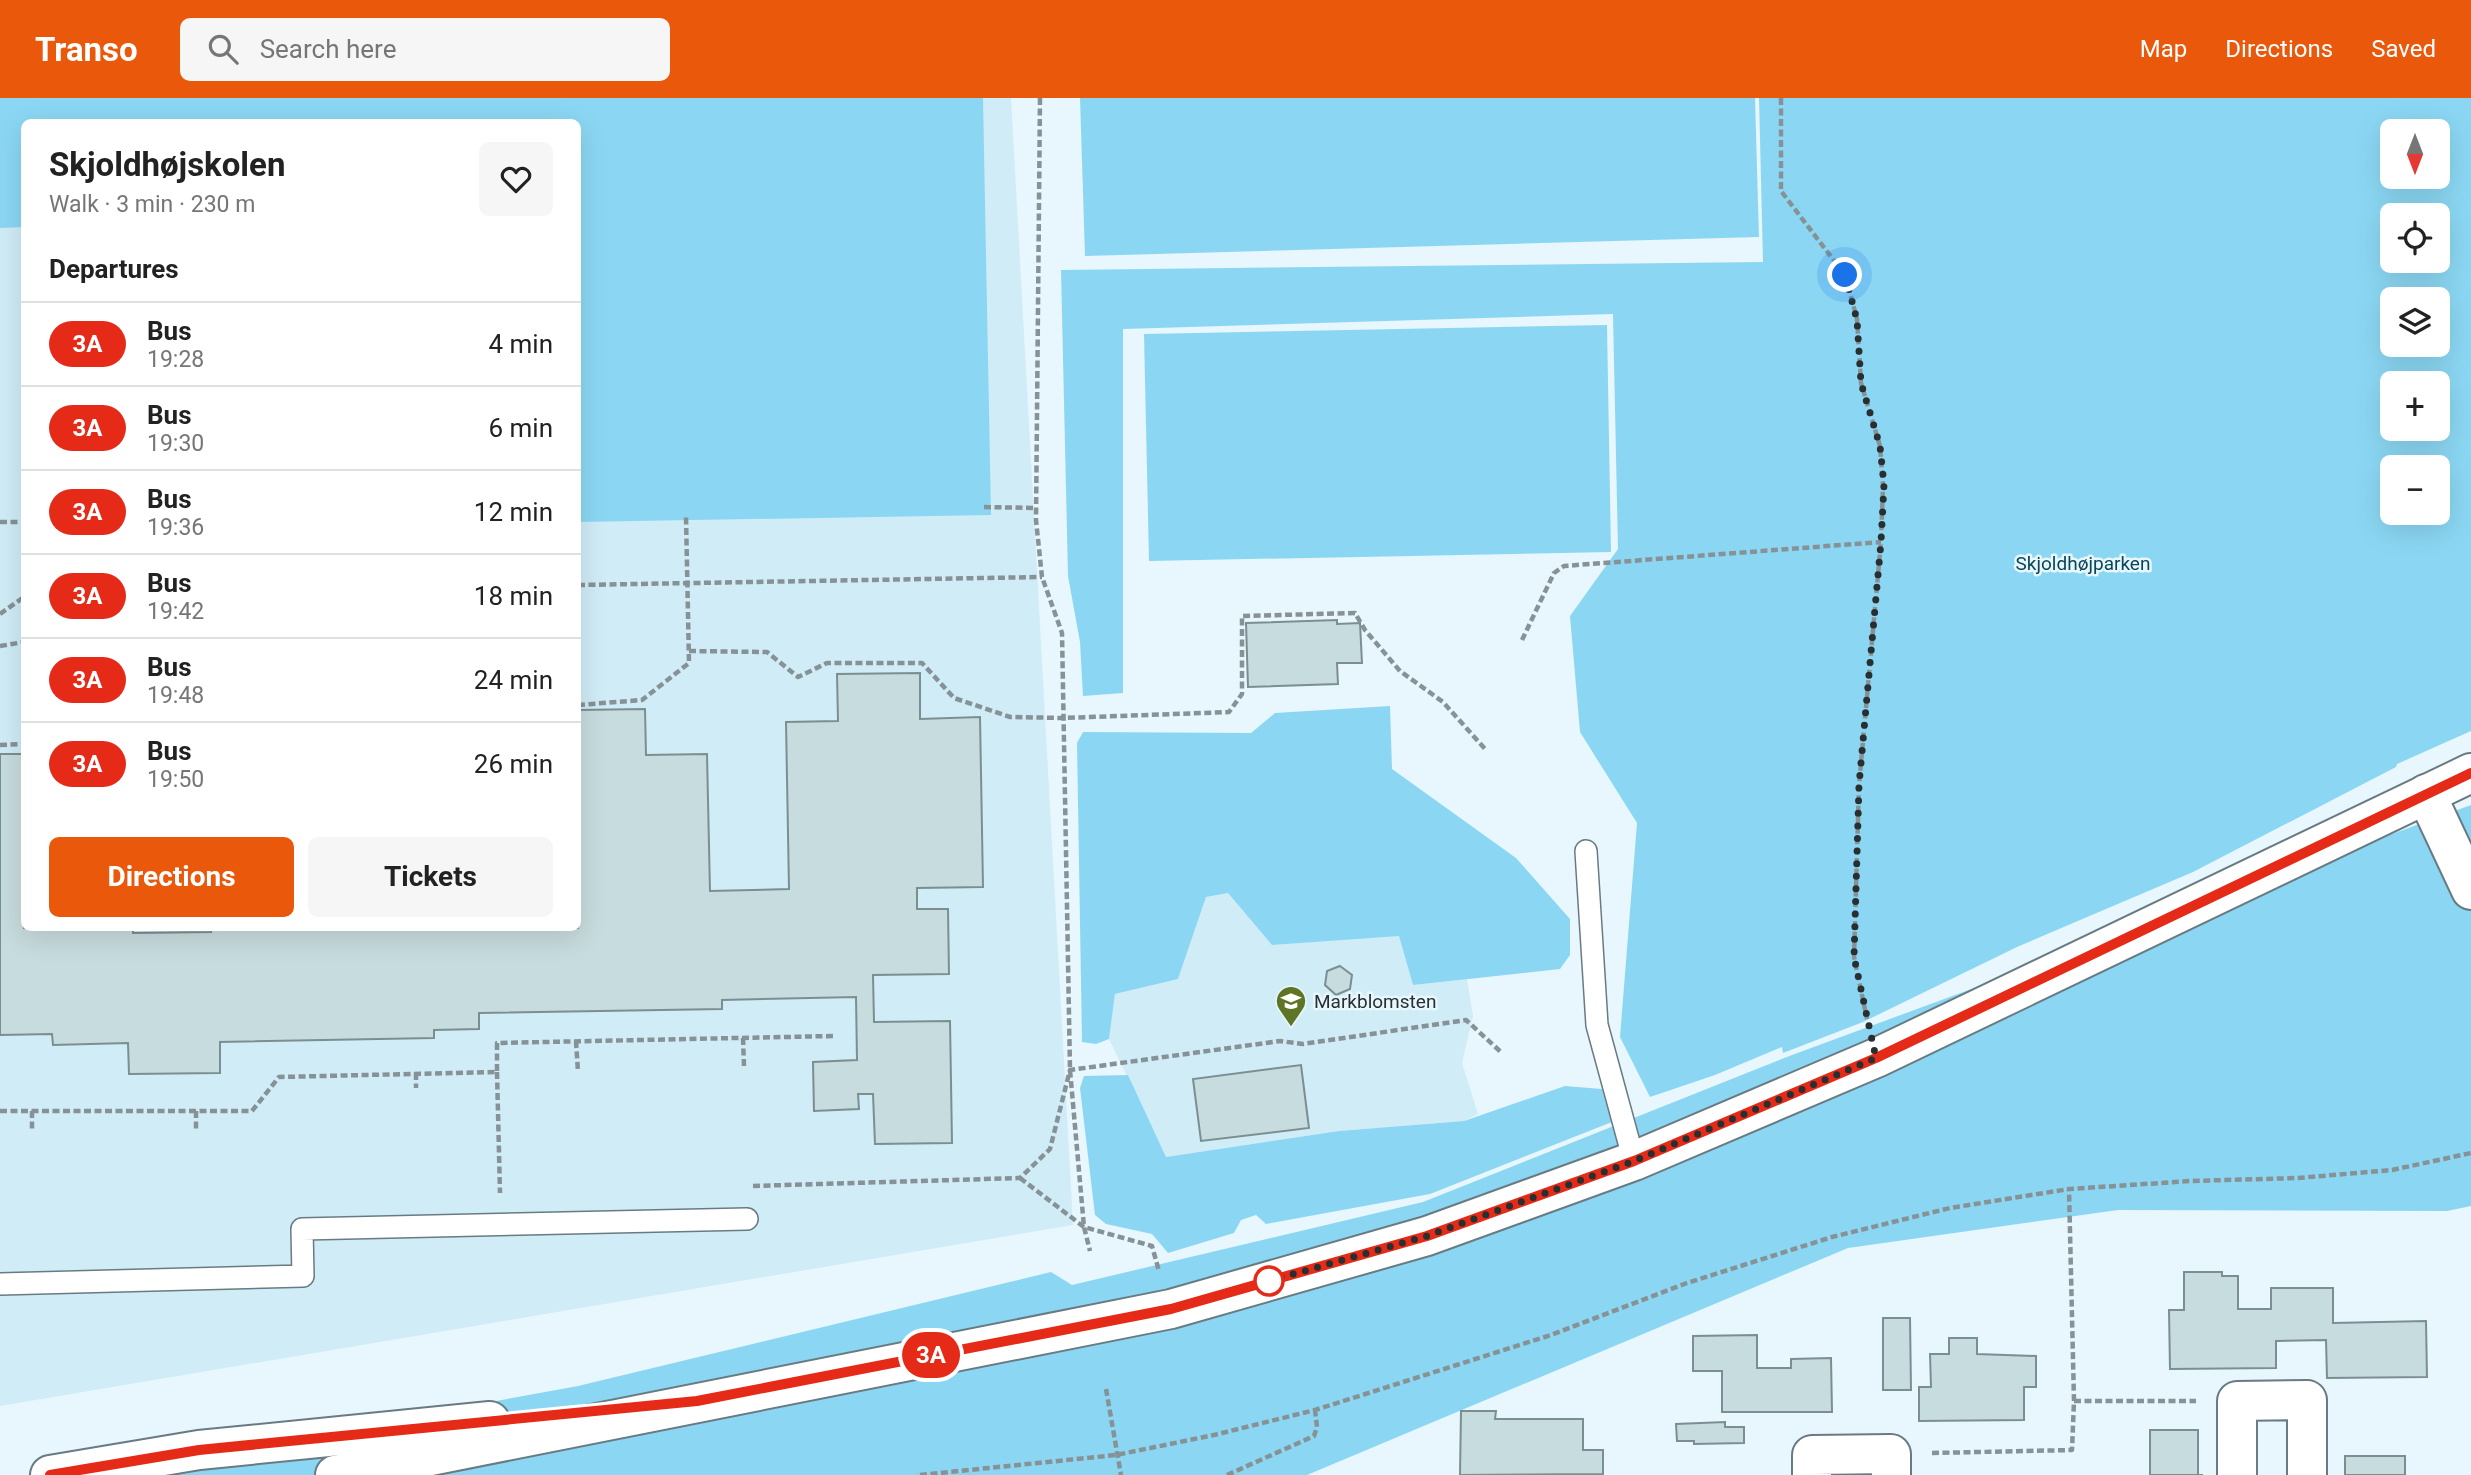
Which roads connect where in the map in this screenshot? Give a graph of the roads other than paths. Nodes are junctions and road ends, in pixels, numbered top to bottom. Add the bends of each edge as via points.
1 (2471, 773) edge
2 (2426, 794) junction
3 (1586, 851) dead end
4 (2471, 890) edge
5 (1634, 1161) junction
6 (747, 1219) dead end
7 (0, 1284) edge
8 (697, 1401) junction
9 (1891, 1464) edge
10 (50, 1475) edge
11 (335, 1475) edge
12 (1812, 1475) edge
13 (2237, 1475) edge
14 (2307, 1475) edge

1 - 2 street
2 - 4 street
2 - 5 street via 1876,1058
3 - 5 lane via 1597,1024
5 - 8 street via 1427,1236 1171,1309
6 - 7 lane via 302,1229 303,1276
8 - 10 street via 199,1450
8 - 11 street
9 - 12 street via 1812,1455
13 - 14 street via 2237,1401 2307,1400

